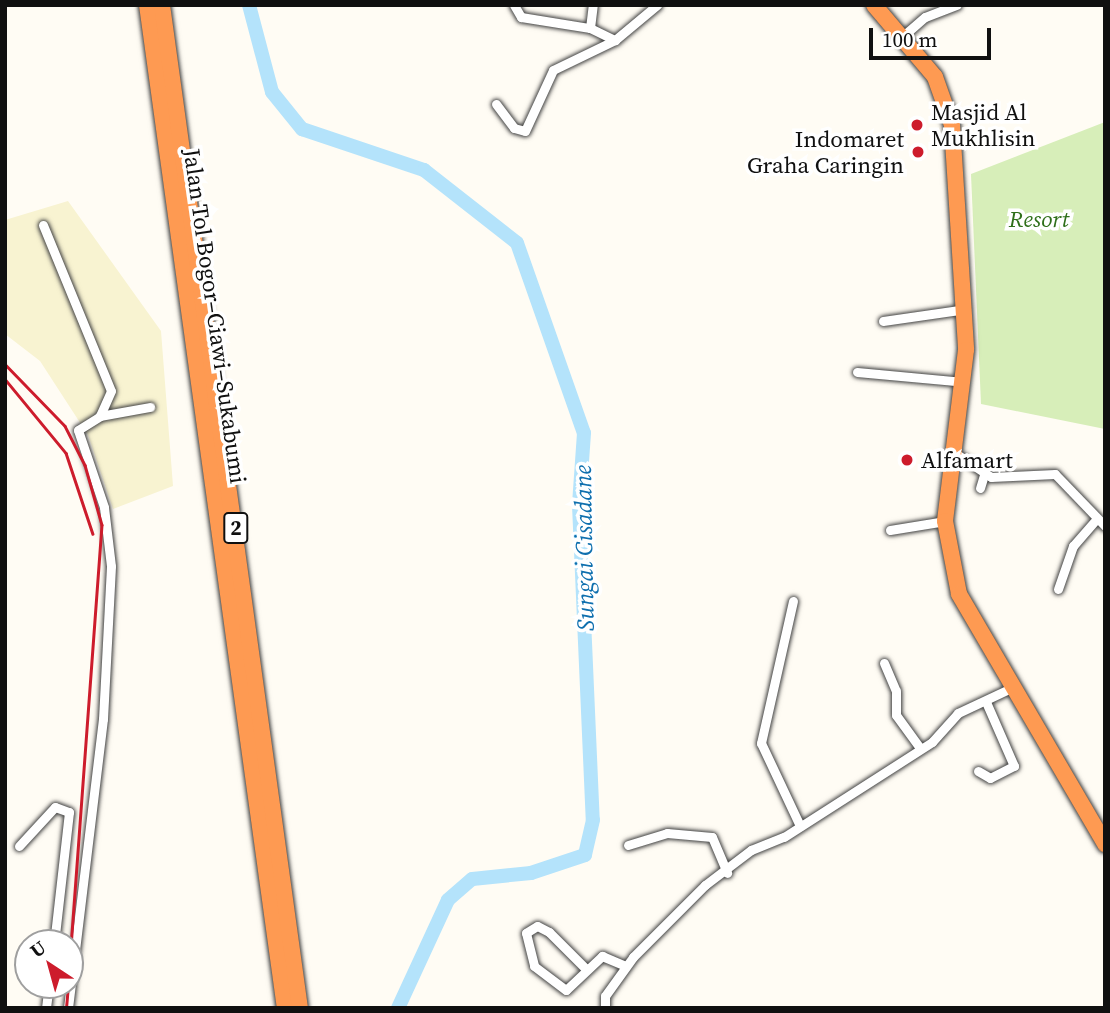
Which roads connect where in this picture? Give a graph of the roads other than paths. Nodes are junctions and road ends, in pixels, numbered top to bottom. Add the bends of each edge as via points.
1 (147, 5) edge
2 (163, 5) edge
3 (514, 5) edge
4 (593, 5) edge
5 (657, 5) edge
6 (874, 5) edge
7 (957, 5) edge
8 (590, 28) junction
9 (903, 36) junction
10 (615, 40) junction
11 (161, 50) junction
12 (496, 104) dead end
13 (43, 225) dead end
14 (966, 309) junction
15 (883, 321) dead end
16 (857, 372) dead end
17 (964, 382) junction
18 (150, 407) dead end
19 (100, 416) junction
20 (952, 451) junction
21 (985, 472) junction
22 (980, 488) dead end
23 (945, 521) junction
24 (1094, 522) junction
25 (1105, 526) edge
26 (890, 530) dead end
27 (1058, 589) dead end
28 (793, 601) dead end
29 (884, 663) dead end
30 (1009, 689) junction
31 (986, 702) junction
32 (920, 748) junction
33 (978, 772) dead end
34 (800, 826) junction
35 (1105, 844) edge
36 (628, 845) dead end
37 (19, 846) dead end
38 (727, 873) junction
39 (56, 929) edge
40 (626, 966) junction
41 (586, 970) junction
42 (68, 1008) edge
43 (285, 1008) edge
44 (300, 1008) edge
45 (605, 1008) edge

1 - 11 highway, Jalan Tol Bogor–Ciawi–Sukabumi / 2
2 - 11 highway, Jalan Tol Bogor–Ciawi–Sukabumi / 2
3 - 8 street via 521,17
4 - 8 street
5 - 10 street
6 - 9 highway
7 - 9 street via 925,17
8 - 10 street
9 - 14 highway via 935,77 948,108
10 - 12 street via 550,73 525,131
11 - 43 highway, Jalan Tol Bogor–Ciawi–Sukabumi / 2
11 - 44 highway, Jalan Tol Bogor–Ciawi–Sukabumi / 2
13 - 19 street via 111,391 109,407
14 - 15 street
14 - 17 highway
16 - 17 street
17 - 20 highway
18 - 19 street
19 - 42 street via 78,435 100,492 111,566 103,719
20 - 21 street
20 - 23 highway
21 - 22 street
21 - 24 street via 995,477 1051,472
23 - 26 street
23 - 30 highway via 959,594
24 - 25 street
24 - 27 street via 1073,546
28 - 34 street via 761,743
29 - 32 street via 896,691 896,715
30 - 31 street
30 - 35 highway
31 - 32 street via 953,716 939,737
31 - 33 street via 1014,766 990,778
32 - 34 street
34 - 38 street via 747,853
36 - 38 street via 667,833 712,837
37 - 39 street via 55,807 69,812
38 - 40 street via 692,897
40 - 41 street via 608,955
40 - 45 street via 605,996
41 - 41 street via 549,932 537,926 526,933 529,958 558,986 572,987

